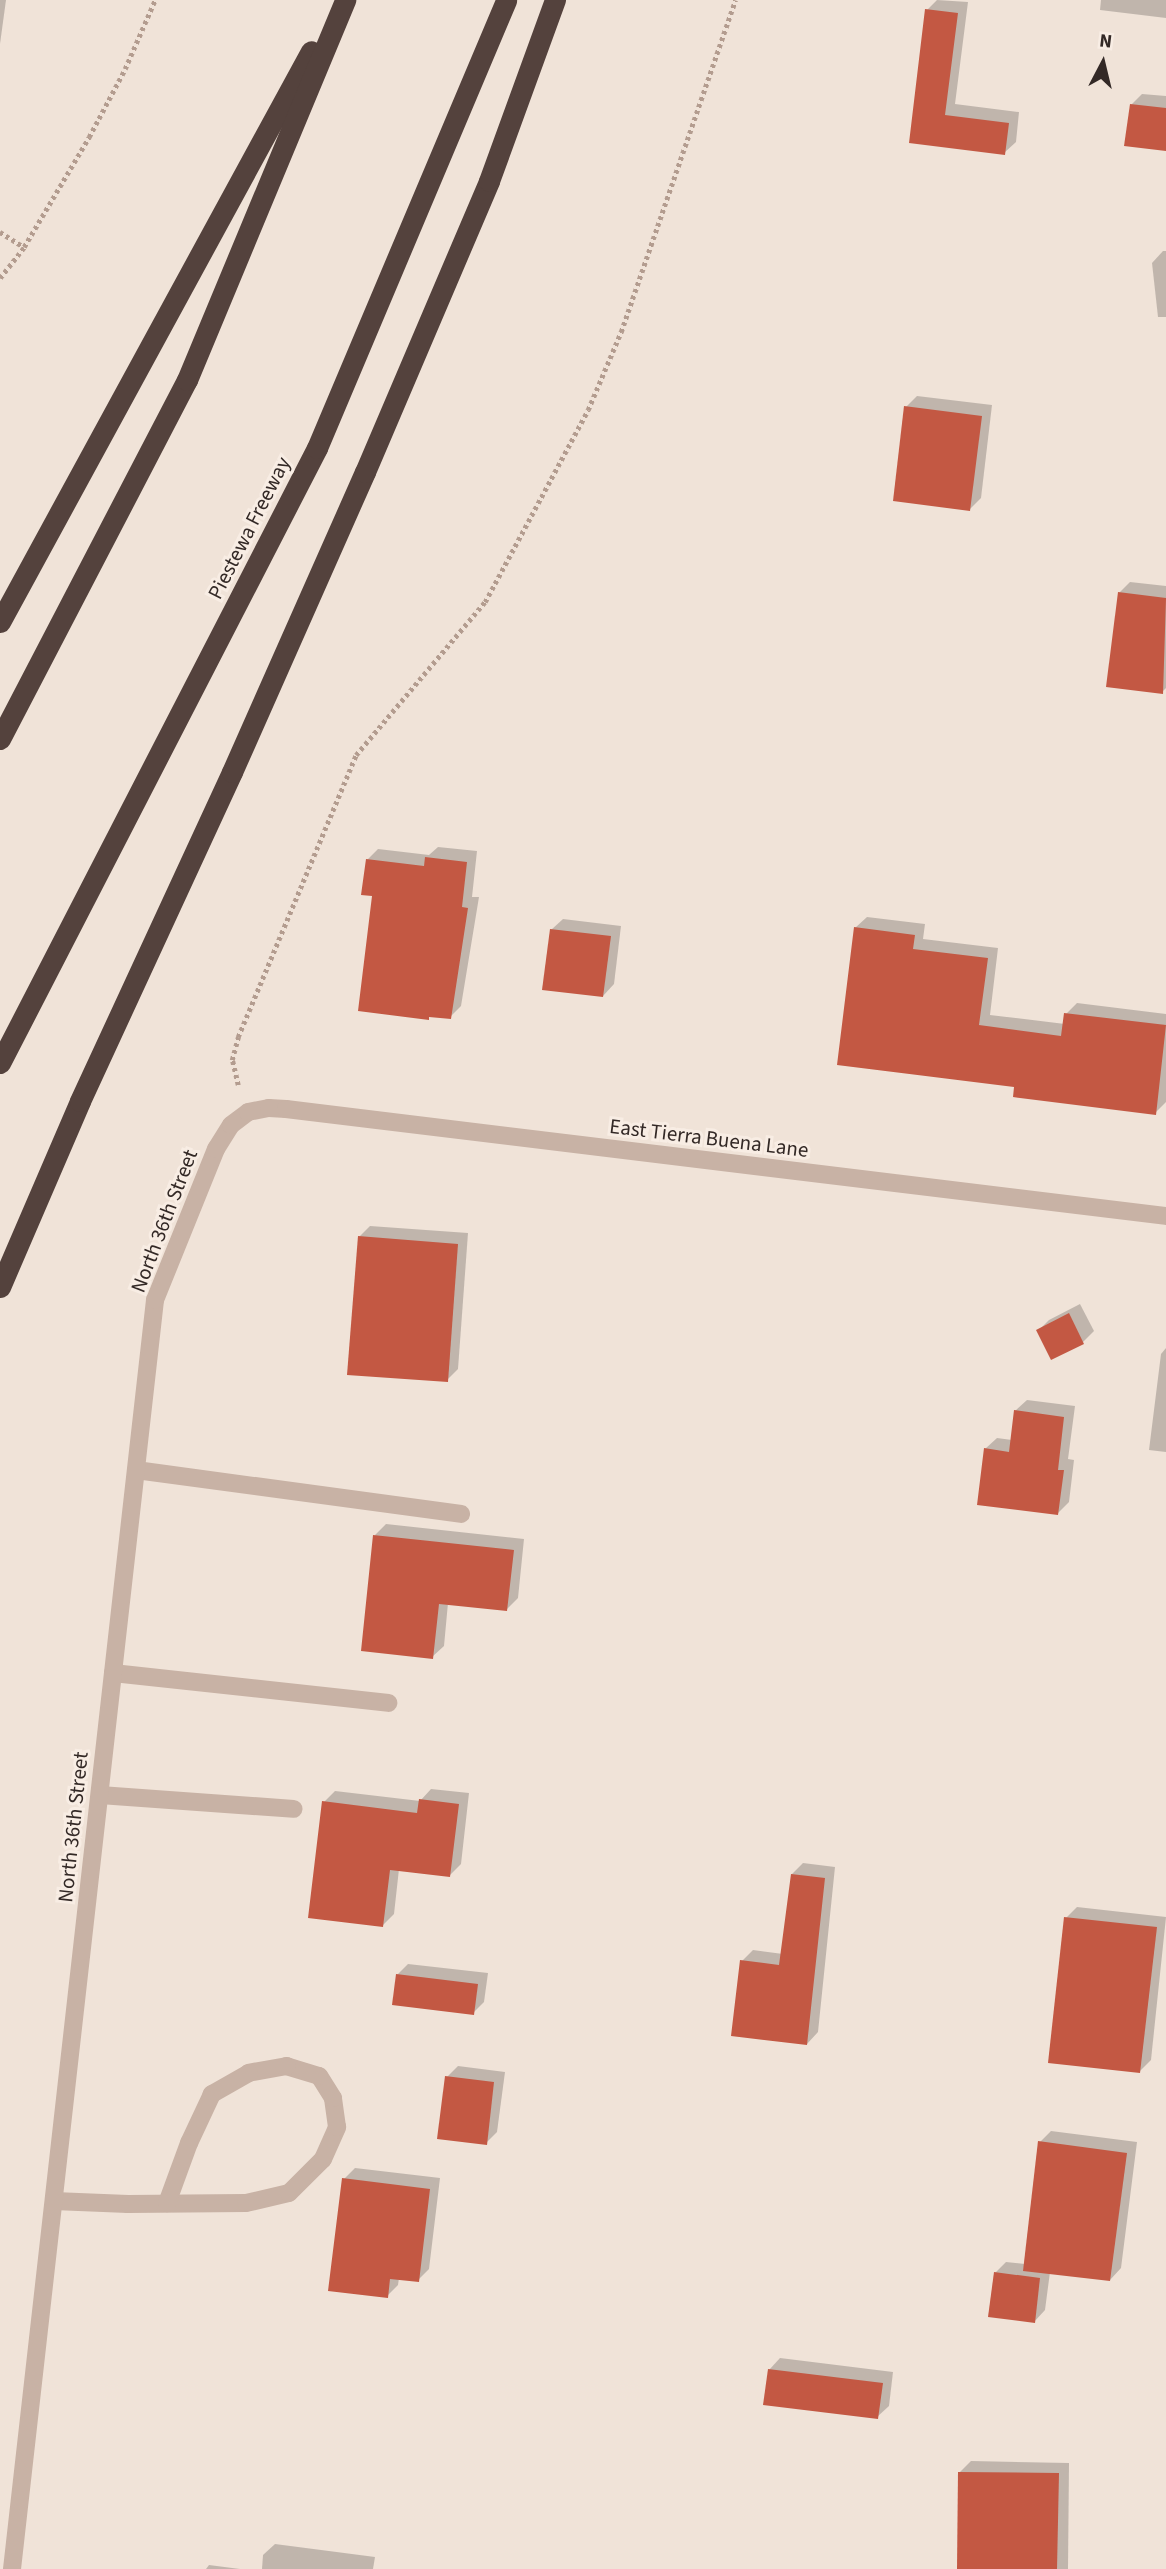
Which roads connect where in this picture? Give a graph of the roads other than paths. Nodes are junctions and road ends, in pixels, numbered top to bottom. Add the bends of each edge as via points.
1 (338, 0) edge
2 (345, 0) edge
3 (506, 0) edge
4 (555, 0) edge
5 (0, 622) edge
6 (0, 739) edge
7 (0, 1063) edge
8 (248, 1112) joint
9 (1166, 1216) edge
10 (0, 1287) edge
11 (136, 1470) junction
12 (461, 1514) dead end
13 (113, 1672) junction
14 (388, 1703) dead end
15 (100, 1795) junction
16 (293, 1809) dead end
17 (54, 2201) junction
18 (167, 2203) junction
19 (9, 2521) edge
20 (12, 2569) edge

1 - 5 highway
2 - 6 highway via 187,380
3 - 7 highway, Piestewa Freeway via 317,448
4 - 10 highway via 489,181 359,485
8 - 9 street, East Tierra Buena Lane via 269,1108
8 - 11 street, North 36th Street via 231,1125 216,1149 155,1300
11 - 12 street
11 - 13 street, North 36th Street
13 - 14 street
13 - 15 street, North 36th Street
15 - 16 street
15 - 17 street, North 36th Street
17 - 18 street
17 - 19 street, North 36th Street
18 - 18 street via 246,2203 289,2193 323,2159 337,2127 333,2098 319,2077 287,2066 249,2073 212,2094
19 - 20 street, North 36th Street

